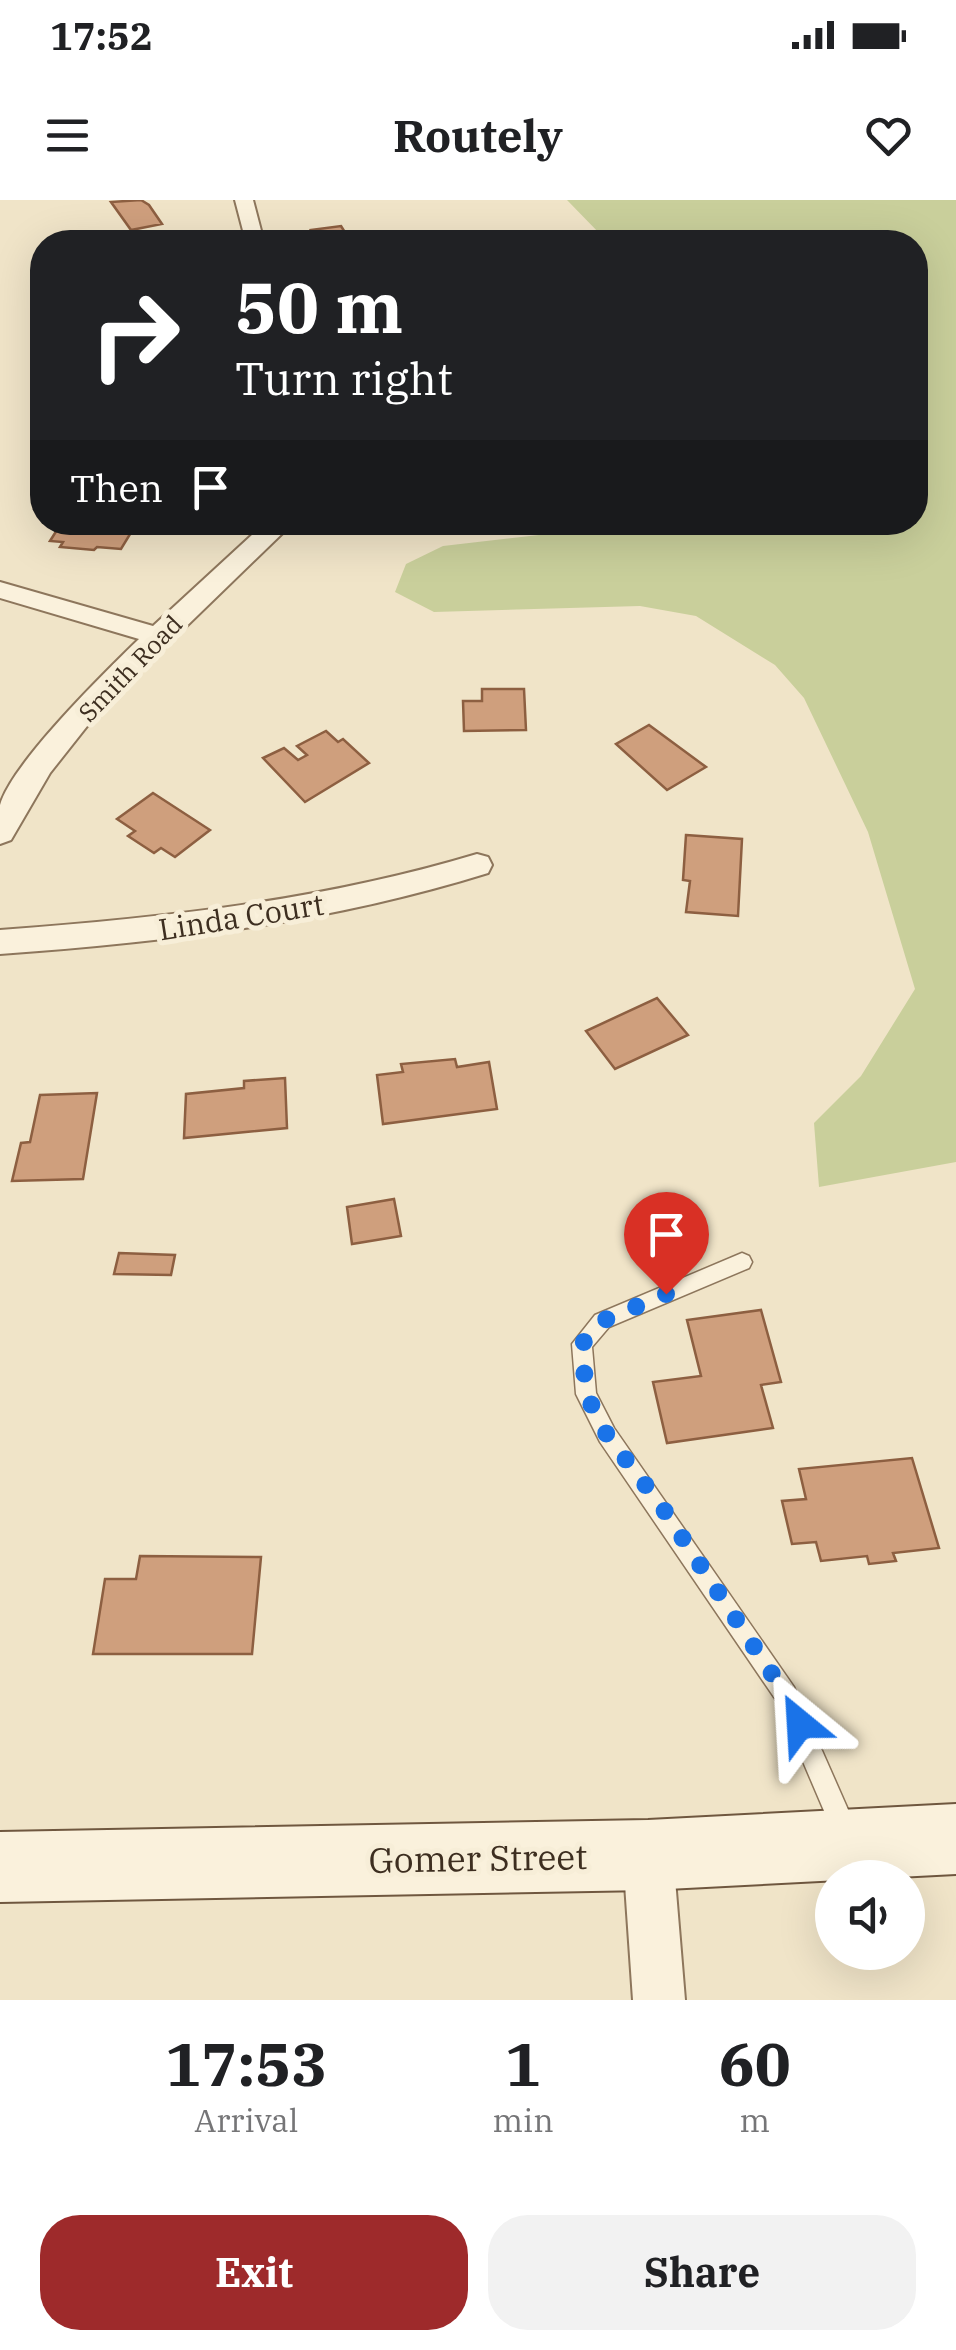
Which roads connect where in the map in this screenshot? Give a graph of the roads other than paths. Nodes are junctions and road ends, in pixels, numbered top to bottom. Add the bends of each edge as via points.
1 (244, 200) edge
2 (252, 230) edge
3 (268, 535) edge
4 (0, 590) edge
5 (157, 636) junction
6 (0, 833) edge
7 (477, 865) dead end
8 (0, 942) edge
9 (742, 1262) dead end
10 (956, 1839) edge
11 (851, 1844) junction
12 (648, 1855) junction
13 (0, 1867) edge
14 (658, 2000) edge

1 - 2 street
3 - 5 street, Smith Road
4 - 5 street
5 - 6 street, Smith Road via 17,796
7 - 8 street, Linda Court via 420,884 238,920
9 - 11 lane via 602,1321 582,1344 586,1394 607,1435 786,1695
10 - 11 street, Gomer Street
11 - 12 street, Gomer Street
12 - 13 street, Gomer Street
12 - 14 street

